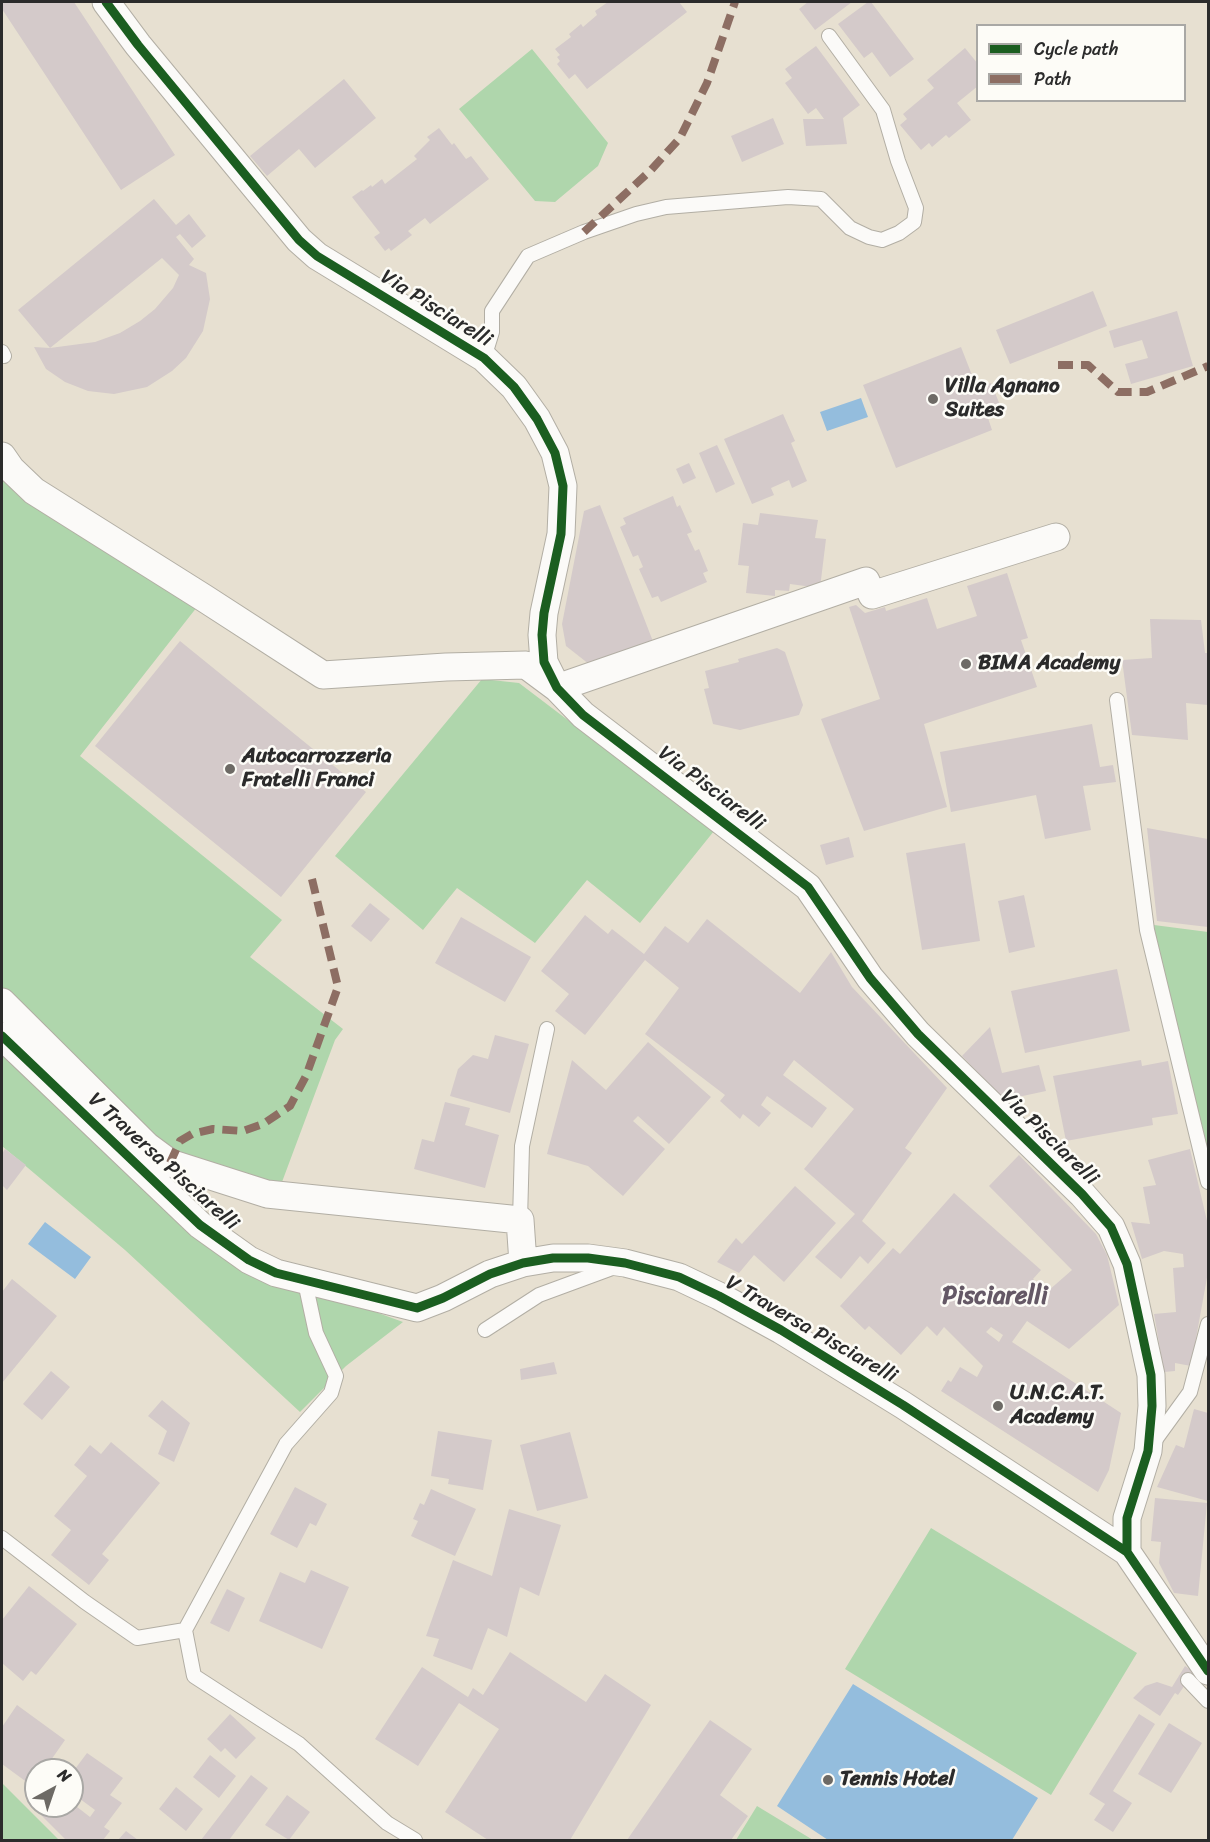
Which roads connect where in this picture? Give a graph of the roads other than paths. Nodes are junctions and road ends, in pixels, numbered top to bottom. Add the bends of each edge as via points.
1 (106, 2) edge
2 (829, 36) dead end
3 (484, 358) junction
4 (2, 456) edge
5 (1056, 537) dead end
6 (557, 688) junction
7 (1117, 700) dead end
8 (2, 1002) edge
9 (548, 1029) dead end
10 (2, 1036) edge
11 (1209, 1182) edge
12 (520, 1220) junction
13 (523, 1263) junction
14 (625, 1263) junction
15 (305, 1282) junction
16 (1209, 1324) edge
17 (485, 1329) dead end
18 (1148, 1451) junction
19 (2, 1538) edge
20 (1127, 1552) junction
21 (185, 1630) junction
22 (1198, 1676) edge
23 (1209, 1701) edge
24 (415, 1840) edge

1 - 3 street, Via Pisciarelli via 299,240 318,256
2 - 3 lane via 883,110 916,208 914,222 882,240 850,228 821,199 788,197 666,207 636,214 528,256 492,311 492,332
3 - 6 street, Via Pisciarelli via 514,387 537,419 555,453 563,486 561,534 542,635 544,662
4 - 6 street via 33,491 323,675 526,665
5 - 6 street via 872,595 866,581
6 - 18 street, Via Pisciarelli via 583,715 808,887 870,978 918,1034 1111,1227 1127,1264 1151,1375
7 - 11 lane via 1147,930
8 - 12 street via 147,1146 170,1163 267,1194
9 - 12 lane via 522,1146
10 - 15 street, V Traversa Pisciarelli via 200,1225 249,1260
12 - 13 street
13 - 14 street, V Traversa Pisciarelli via 588,1258
13 - 15 street, V Traversa Pisciarelli via 417,1308
14 - 17 lane via 539,1295
14 - 20 street, V Traversa Pisciarelli via 679,1277 781,1330
15 - 21 lane via 316,1333 336,1376 331,1393 286,1444
16 - 18 lane via 1190,1392
18 - 20 street, Via Pisciarelli via 1127,1518
19 - 21 lane via 137,1638
20 - 22 street
21 - 24 lane via 194,1676 299,1744 387,1823
22 - 23 lane

